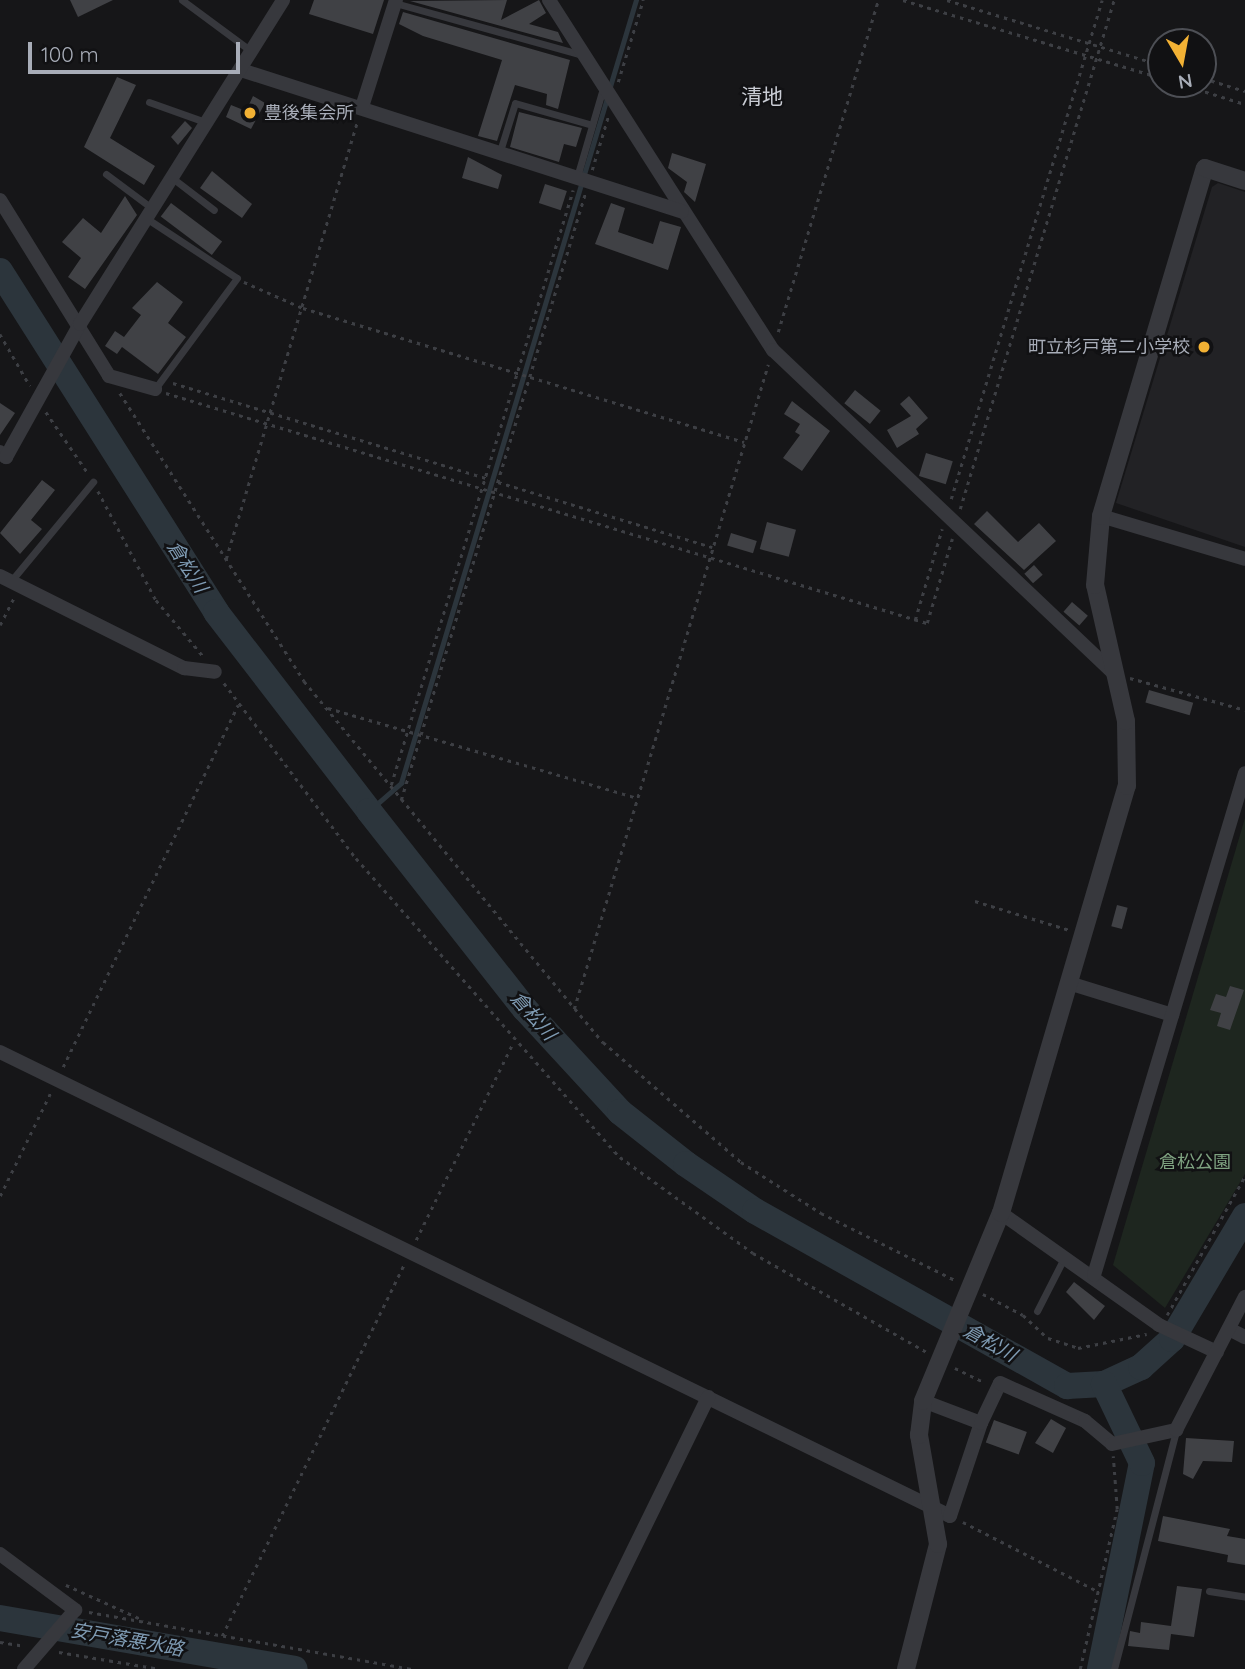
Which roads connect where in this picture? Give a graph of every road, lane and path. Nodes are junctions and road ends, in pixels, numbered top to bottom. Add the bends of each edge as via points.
1 (182, 0) edge
2 (283, 0) edge
3 (549, 0) edge
4 (643, 0) edge
5 (878, 0) edge
6 (903, 0) edge
7 (947, 0) edge
8 (1102, 0) edge
9 (1114, 0) edge
10 (396, 1) edge
11 (1089, 43) junction
12 (1100, 47) junction
13 (252, 52) junction
14 (583, 55) junction
15 (1085, 55) junction
16 (1097, 58) junction
17 (1147, 61) edge
18 (241, 70) junction
19 (1147, 74) edge
20 (1217, 82) edge
21 (1245, 91) edge
22 (608, 95) junction
23 (1217, 95) edge
24 (149, 103) dead end
25 (1245, 103) edge
26 (362, 107) junction
27 (209, 124) junction
28 (592, 125) junction
29 (500, 151) junction
30 (657, 173) junction
31 (106, 174) dead end
32 (583, 179) junction
33 (175, 180) junction
34 (1245, 181) edge
35 (0, 200) edge
36 (648, 200) junction
37 (214, 209) dead end
38 (682, 212) junction
39 (152, 215) junction
40 (237, 278) junction
41 (303, 308) junction
42 (80, 324) junction
43 (0, 334) edge
44 (773, 350) junction
45 (519, 374) junction
46 (109, 376) junction
47 (530, 377) junction
48 (157, 384) junction
49 (37, 401) junction
50 (271, 413) junction
51 (267, 424) junction
52 (744, 442) junction
53 (2, 459) edge
54 (488, 479) junction
55 (93, 482) junction
56 (498, 482) junction
57 (485, 489) junction
58 (495, 492) junction
59 (1101, 516) junction
60 (952, 518) junction
61 (712, 547) junction
62 (709, 558) junction
63 (226, 559) junction
64 (1245, 559) edge
65 (11, 581) edge
66 (915, 620) junction
67 (0, 625) edge
68 (215, 672) junction
69 (1114, 674) junction
70 (238, 704) junction
71 (327, 708) junction
72 (1245, 710) edge
73 (412, 730) junction
74 (422, 733) junction
75 (1245, 773) edge
76 (390, 786) junction
77 (637, 798) junction
78 (401, 800) junction
79 (975, 901) dead end
80 (1086, 935) junction
81 (1072, 984) junction
82 (573, 1010) junction
83 (1172, 1015) junction
84 (513, 1043) junction
85 (0, 1052) edge
86 (57, 1079) junction
87 (1245, 1176) edge
88 (0, 1196) edge
89 (1000, 1213) junction
90 (410, 1251) junction
91 (1065, 1256) junction
92 (1094, 1275) junction
93 (969, 1286) junction
94 (1245, 1297) edge
95 (1037, 1311) dead end
96 (1159, 1325) junction
97 (1229, 1329) junction
98 (1245, 1337) edge
99 (1217, 1352) junction
100 (939, 1360) junction
101 (997, 1389) junction
102 (708, 1397) junction
103 (923, 1401) junction
104 (981, 1423) junction
105 (1176, 1430) junction
106 (1112, 1444) junction
107 (930, 1507) junction
108 (950, 1516) junction
109 (0, 1554) edge
110 (63, 1583) dead end
111 (1097, 1591) junction
112 (1209, 1591) dead end
113 (1245, 1597) edge
114 (71, 1613) junction
115 (146, 1622) junction
116 (222, 1636) junction
117 (0, 1642) edge
118 (44, 1646) junction
119 (24, 1669) edge
120 (159, 1669) edge
121 (413, 1669) edge
122 (575, 1669) edge
123 (906, 1669) edge
124 (1080, 1669) edge
125 (1114, 1669) edge

1 - 13 lane
2 - 13 street
3 - 14 street
4 - 22 path
5 - 44 path
6 - 15 path
7 - 11 path
8 - 11 path
9 - 12 path
10 - 14 lane via 555,52
10 - 26 street
11 - 12 path
11 - 15 path
12 - 16 path
12 - 17 path
13 - 18 street
14 - 22 street
15 - 16 path
15 - 60 path
16 - 19 path
16 - 60 path
18 - 26 street
18 - 27 street
20 - 21 path
22 - 28 lane
22 - 30 street
22 - 32 path
23 - 25 path
24 - 27 lane
26 - 29 street
26 - 41 path
27 - 33 street
28 - 29 lane via 515,103
28 - 32 lane
29 - 32 street
30 - 36 street
30 - 38 street
31 - 39 lane
32 - 36 street
32 - 45 path
32 - 47 path
33 - 37 lane
33 - 39 street
34 - 59 street via 1205,168
35 - 42 street
36 - 38 street
38 - 44 street
39 - 40 lane
39 - 42 street
40 - 41 path
40 - 48 lane
41 - 45 path
41 - 50 path
42 - 46 street
42 - 49 street
43 - 49 path
44 - 52 path
44 - 60 street
45 - 47 path
45 - 54 path
46 - 48 street
46 - 63 path
47 - 52 path
47 - 56 path
48 - 50 path
48 - 51 path
49 - 53 street
49 - 55 path
50 - 51 path
50 - 54 path
51 - 57 path
51 - 63 path
52 - 61 path
54 - 57 path
55 - 65 lane
55 - 68 path via 156,600
56 - 58 path
56 - 61 path
57 - 58 path
57 - 73 path
58 - 62 path
58 - 74 path
59 - 64 street
59 - 69 street via 1095,585
60 - 66 path
60 - 66 path via 926,623
60 - 69 street
61 - 62 path
62 - 66 path
62 - 77 path
63 - 71 path
65 - 67 path
65 - 68 street via 184,668
68 - 70 path
69 - 72 path
69 - 80 street via 1126,721 1127,786
70 - 84 path via 356,858
70 - 86 path
71 - 73 path
71 - 76 path
73 - 74 path
73 - 76 path
74 - 77 path
74 - 78 path
75 - 83 street
76 - 78 path
77 - 82 path
78 - 82 path
79 - 80 path
80 - 81 street
81 - 83 street
81 - 89 street
82 - 93 path via 672,1107 741,1162 844,1225
83 - 92 street
84 - 90 path
84 - 100 path via 620,1157 669,1195 764,1260
85 - 86 street
86 - 88 path
86 - 90 street
87 - 96 path
89 - 91 street
89 - 93 street
90 - 102 street
90 - 116 path
91 - 92 street
91 - 95 lane
92 - 96 street
93 - 96 path via 1023,1315 1048,1338 1078,1348 1125,1343
93 - 100 street
94 - 97 street
96 - 99 street
97 - 98 street
97 - 99 street
99 - 105 street
100 - 101 path
100 - 103 street
101 - 104 street
101 - 106 street via 1000,1383 1086,1421
102 - 107 street
102 - 122 street
103 - 104 street
103 - 107 street via 919,1435
104 - 108 street
105 - 106 street
105 - 125 lane
106 - 111 path via 1117,1509
107 - 108 street
107 - 123 street via 935,1571
108 - 111 path
109 - 114 street
110 - 115 path
111 - 124 path
112 - 113 lane
114 - 115 path
114 - 118 street
115 - 116 path
116 - 121 path
117 - 118 path
118 - 119 street
118 - 120 path

